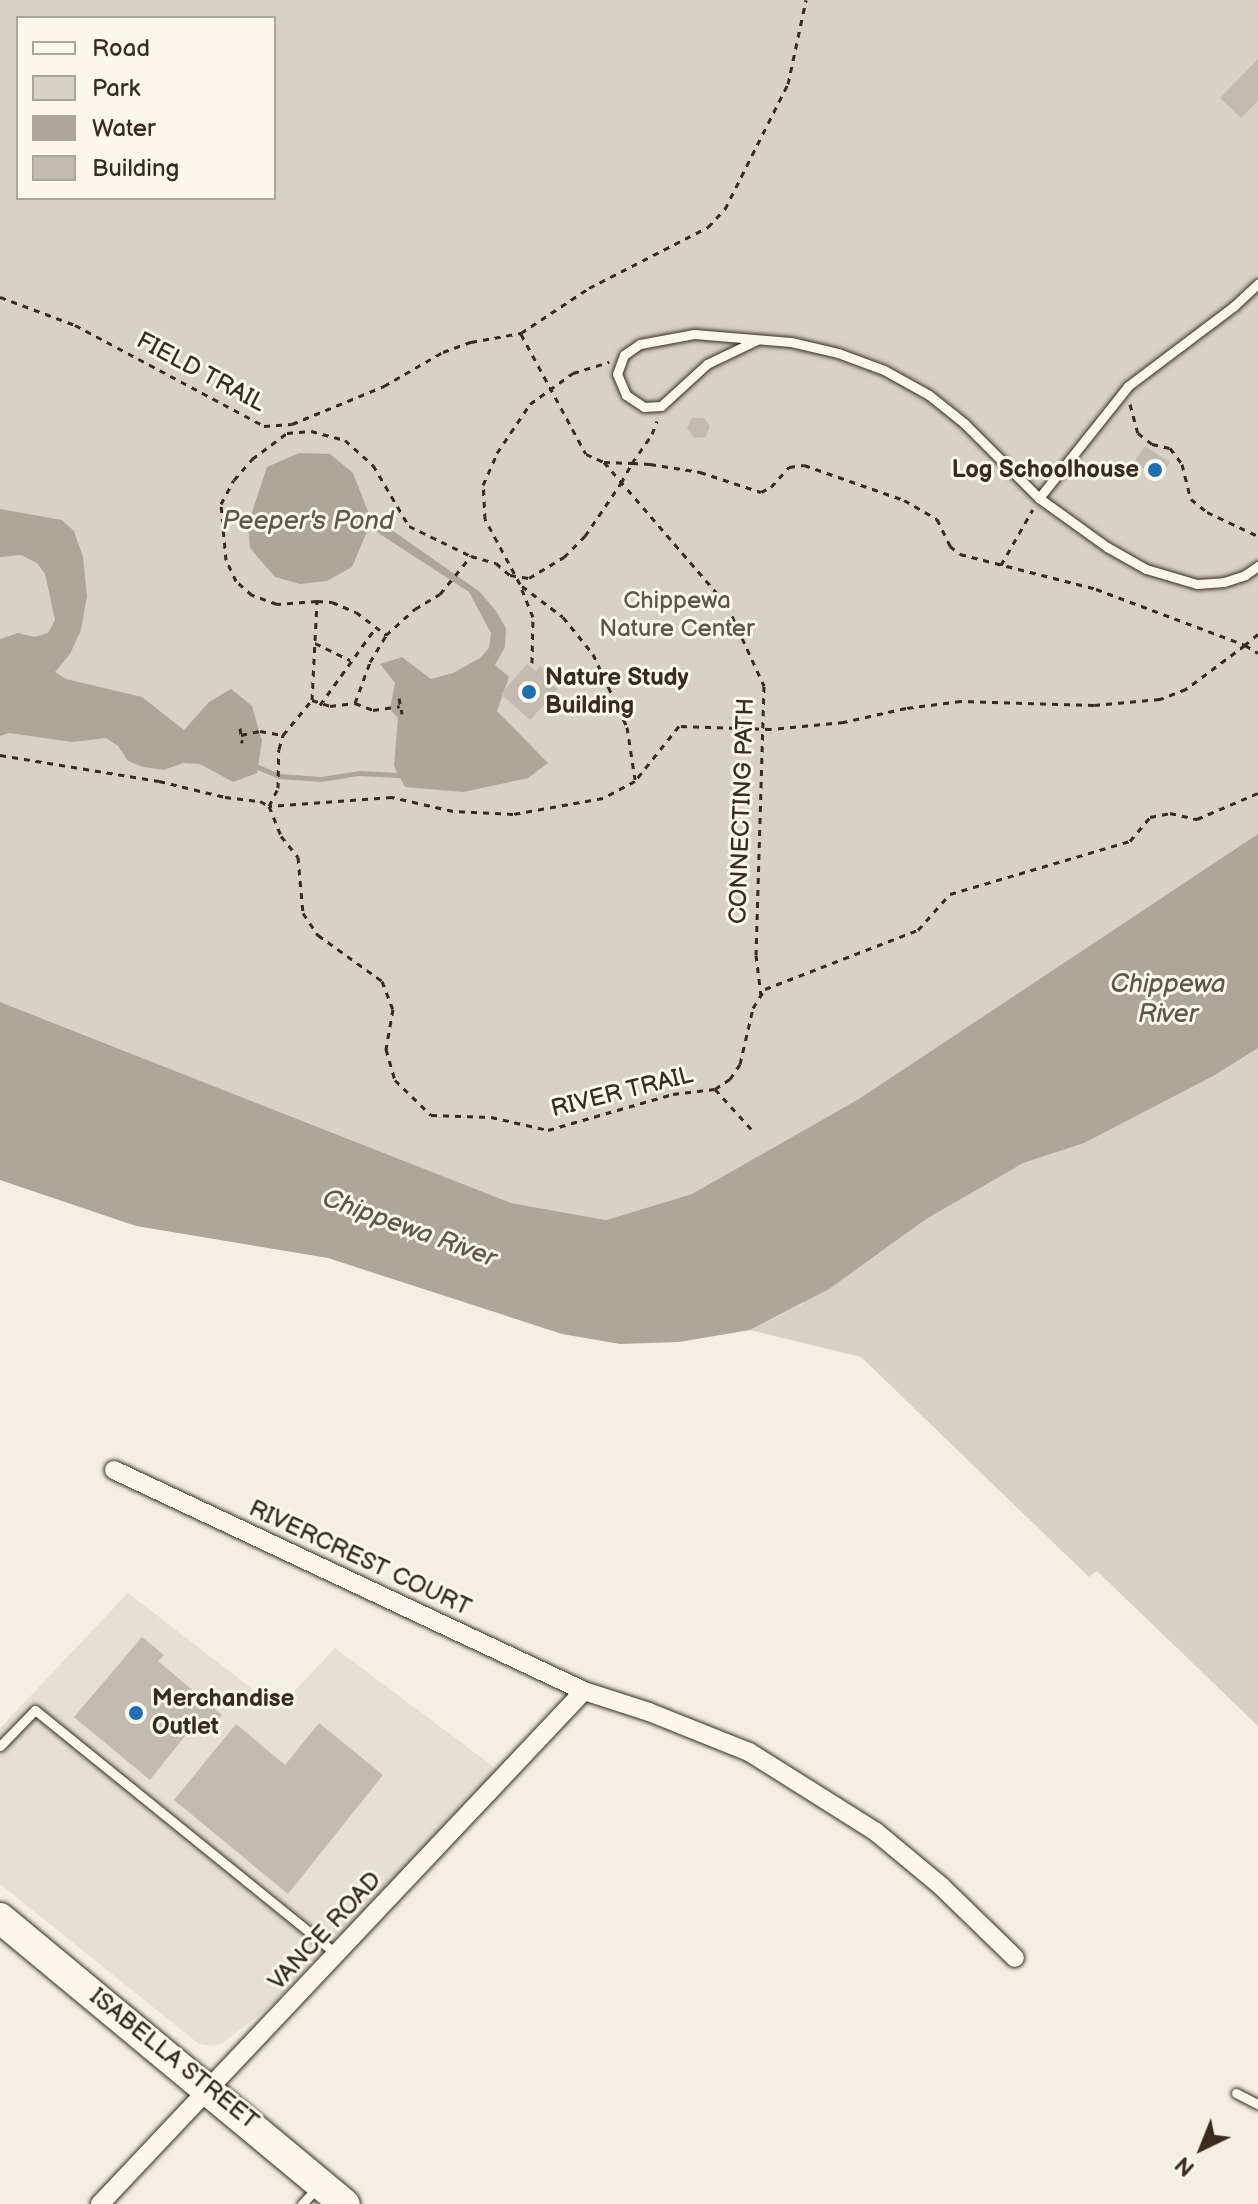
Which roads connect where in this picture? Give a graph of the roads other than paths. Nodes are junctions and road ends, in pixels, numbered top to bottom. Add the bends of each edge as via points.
1 (1258, 284) edge
2 (757, 340) junction
3 (1039, 498) junction
4 (1258, 566) edge
5 (114, 1470) dead end
6 (584, 1691) junction
7 (0, 1746) edge
8 (0, 1918) edge
9 (336, 1954) junction
10 (1015, 1958) dead end
11 (210, 2088) junction
12 (1236, 2093) dead end
13 (1258, 2104) edge
14 (312, 2194) edge
15 (100, 2204) edge
16 (345, 2204) edge

1 - 3 lane via 1128,386
2 - 2 lane via 707,364 661,406 644,407 626,395 617,374 624,355 661,338 694,334
2 - 3 lane via 791,342 884,370 929,395
3 - 4 lane via 1146,569 1197,584 1224,582
5 - 6 street, RIVERCREST COURT
6 - 9 street, VANCE ROAD
6 - 10 street, RIVERCREST COURT via 749,1752 810,1787 941,1886
7 - 9 lane via 35,1710
8 - 11 highway, ISABELLA STREET
9 - 11 street, VANCE ROAD
11 - 14 highway, ISABELLA STREET
11 - 15 street, VANCE ROAD
12 - 13 lane
14 - 16 highway, ISABELLA STREET

